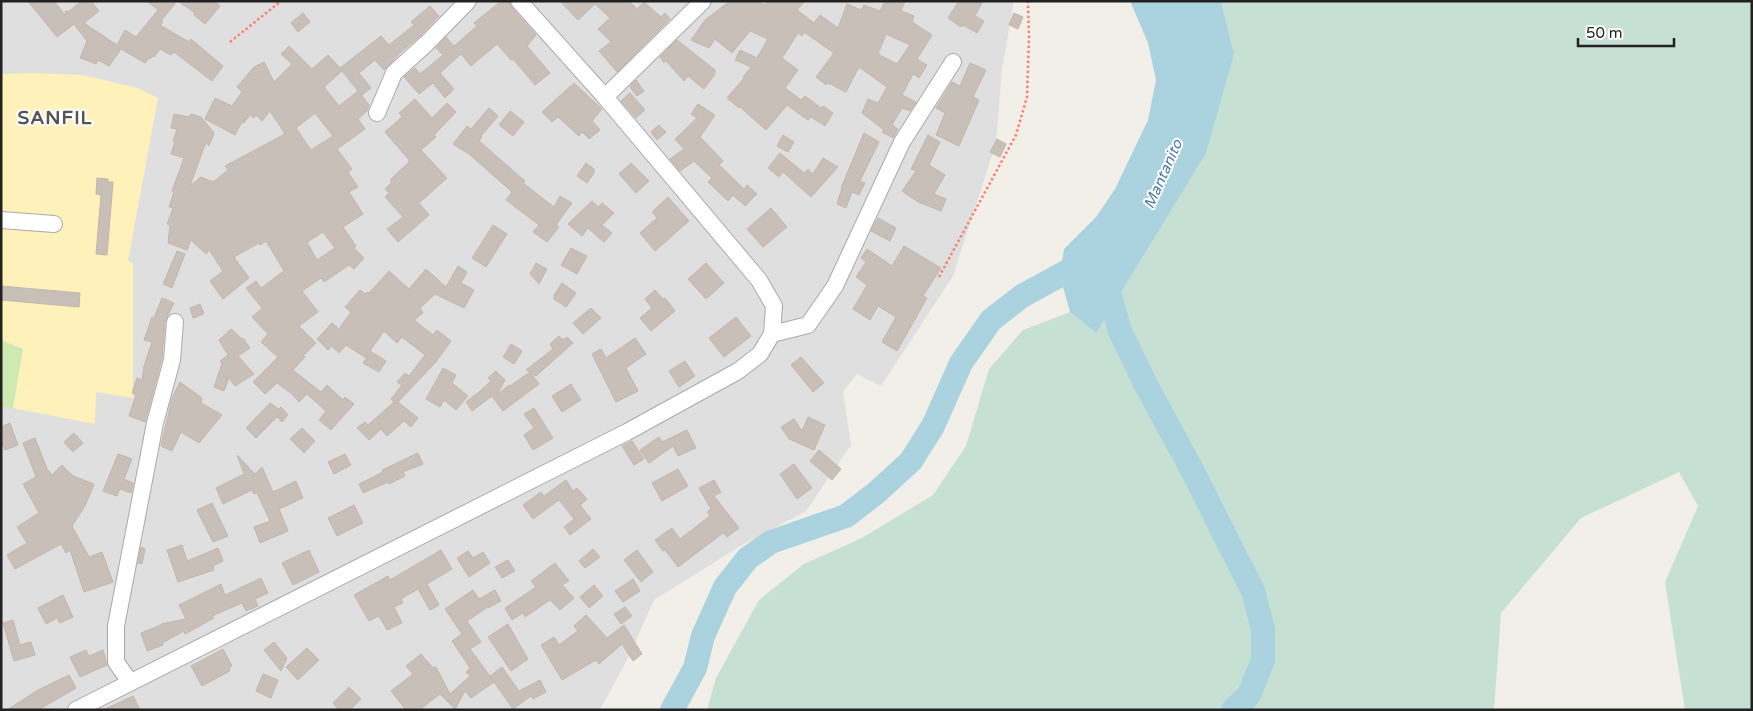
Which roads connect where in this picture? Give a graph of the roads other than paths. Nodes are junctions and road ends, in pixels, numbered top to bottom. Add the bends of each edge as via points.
1 (468, 1) edge
2 (520, 1) edge
3 (704, 1) edge
4 (953, 62) dead end
5 (604, 97) junction
6 (377, 113) dead end
7 (1, 220) edge
8 (54, 224) dead end
9 (175, 322) dead end
10 (772, 334) junction
11 (130, 682) junction
12 (76, 710) edge

1 - 6 street via 394,73
2 - 5 street
3 - 5 street
4 - 10 street via 902,142 835,286 808,325
5 - 10 street via 759,280 774,306
7 - 8 street
9 - 11 street via 172,360 155,423 116,626 116,662
10 - 11 street via 760,354 707,389
11 - 12 street

